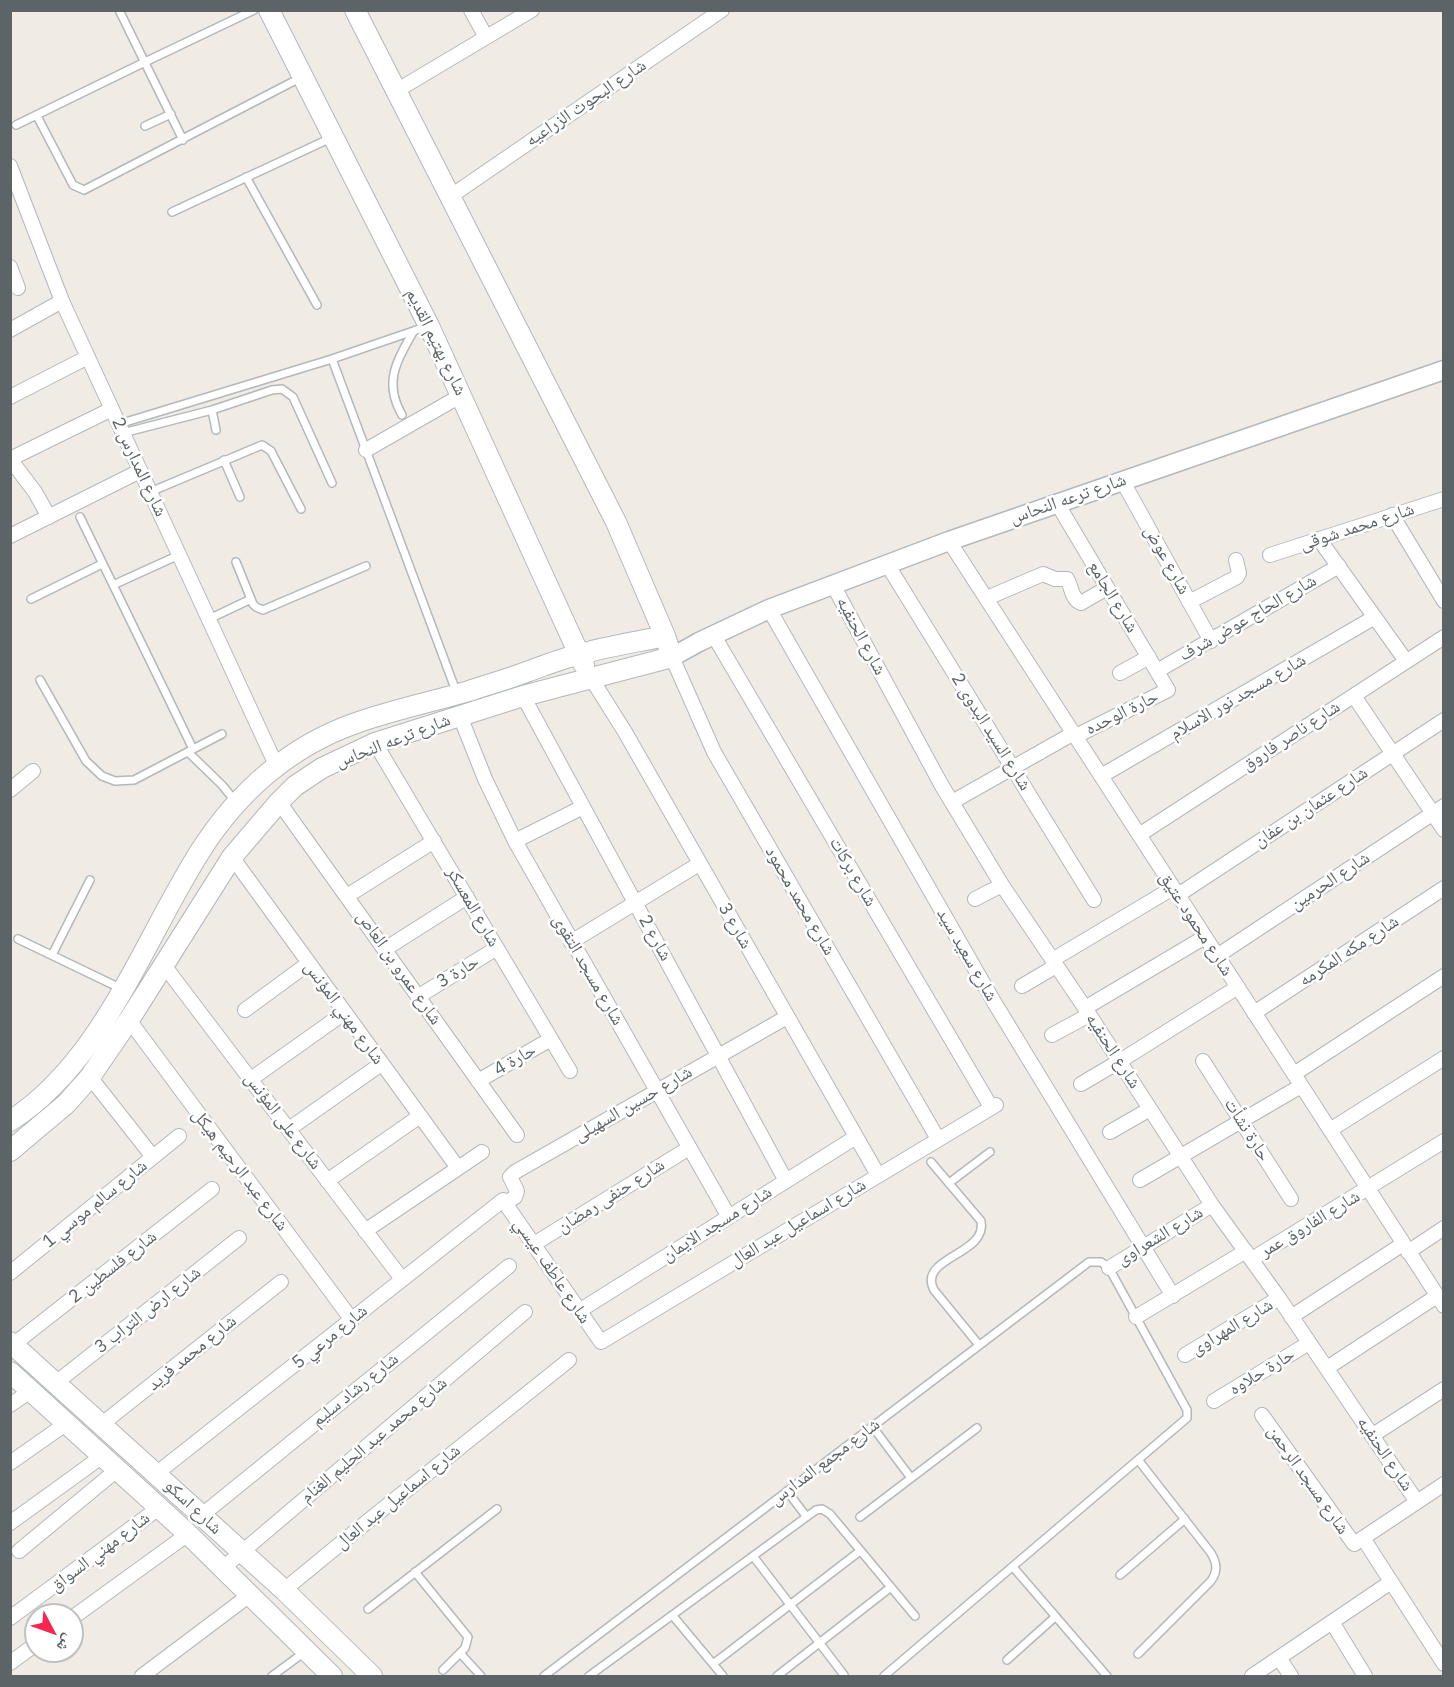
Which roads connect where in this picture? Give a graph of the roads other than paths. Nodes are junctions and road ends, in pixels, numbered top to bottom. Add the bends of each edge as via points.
1 (119, 10) edge
2 (254, 10) edge
3 (269, 10) edge
4 (356, 10) edge
5 (471, 10) edge
6 (532, 10) edge
7 (722, 10) edge
8 (515, 15) edge
9 (486, 38) junction
10 (145, 62) junction
11 (303, 77) junction
12 (396, 91) junction
13 (171, 114) junction
14 (37, 116) junction
15 (16, 125) dead end
16 (145, 126) dead end
17 (333, 137) junction
18 (183, 140) junction
19 (10, 166) edge
20 (246, 177) junction
21 (451, 196) junction
22 (172, 212) dead end
23 (10, 267) edge
24 (18, 288) dead end
25 (63, 301) junction
26 (317, 305) dead end
27 (421, 329) junction
28 (10, 330) edge
29 (88, 357) junction
30 (332, 360) junction
31 (1443, 370) edge
32 (462, 395) junction
33 (10, 397) edge
34 (112, 409) junction
35 (212, 410) junction
36 (402, 415) dead end
37 (121, 429) junction
38 (216, 430) dead end
39 (366, 450) junction
40 (10, 459) edge
41 (224, 460) junction
42 (140, 471) junction
43 (1122, 480) junction
44 (332, 483) dead end
45 (150, 492) junction
46 (240, 497) dead end
47 (1443, 499) edge
48 (1057, 503) junction
49 (301, 509) dead end
50 (1392, 515) junction
51 (49, 517) junction
52 (80, 517) dead end
53 (10, 536) edge
54 (1319, 539) junction
55 (949, 541) junction
56 (179, 555) junction
57 (1270, 555) dead end
58 (1236, 560) dead end
59 (236, 562) dead end
60 (102, 564) junction
61 (887, 564) junction
62 (366, 566) dead end
63 (1339, 566) junction
64 (113, 585) junction
65 (833, 585) junction
66 (1107, 588) junction
67 (987, 598) junction
68 (31, 599) dead end
69 (251, 599) junction
70 (1443, 601) edge
71 (1189, 602) junction
72 (769, 609) junction
73 (1375, 617) junction
74 (208, 619) junction
75 (665, 636) junction
76 (1443, 637) edge
77 (706, 639) junction
78 (1211, 641) junction
79 (579, 654) junction
80 (672, 657) junction
81 (1149, 657) junction
82 (1406, 661) junction
83 (1157, 671) junction
84 (1120, 673) dead end
85 (591, 678) junction
86 (40, 680) dead end
87 (1168, 690) joint
88 (457, 694) junction
89 (523, 696) junction
90 (1354, 696) junction
91 (460, 716) junction
92 (1443, 720) edge
93 (222, 734) dead end
94 (1075, 735) junction
95 (375, 743) junction
96 (191, 750) junction
97 (1393, 754) junction
98 (276, 765) junction
99 (1013, 768) junction
100 (33, 771) dead end
101 (1101, 776) junction
102 (10, 790) edge
103 (279, 802) junction
104 (952, 802) junction
105 (583, 807) junction
106 (231, 809) junction
107 (1438, 810) edge
108 (1443, 830) edge
109 (1139, 835) junction
110 (250, 836) junction
111 (434, 841) junction
112 (515, 841) junction
113 (232, 857) junction
114 (699, 864) junction
115 (90, 880) dead end
116 (1002, 885) junction
117 (1443, 888) edge
118 (1176, 891) junction
119 (347, 896) junction
120 (467, 897) junction
121 (975, 899) dead end
122 (1094, 900) dead end
123 (635, 903) junction
124 (1205, 937) junction
125 (18, 939) dead end
126 (572, 942) junction
127 (497, 948) junction
128 (385, 949) junction
129 (52, 955) junction
130 (1217, 956) junction
131 (309, 963) junction
132 (1054, 963) junction
133 (163, 964) junction
134 (1443, 976) edge
135 (1022, 986) dead end
136 (1238, 987) junction
137 (122, 989) junction
138 (418, 996) junction
139 (245, 1010) dead end
140 (1087, 1011) junction
141 (344, 1013) junction
142 (1254, 1013) junction
143 (787, 1017) junction
144 (129, 1020) junction
145 (1052, 1035) dead end
146 (551, 1039) junction
147 (718, 1056) junction
148 (1443, 1058) edge
149 (1120, 1061) junction
150 (1203, 1061) dead end
151 (381, 1064) junction
152 (570, 1071) dead end
153 (90, 1077) junction
154 (251, 1079) junction
155 (1297, 1080) junction
156 (478, 1081) junction
157 (1081, 1084) dead end
158 (657, 1091) junction
159 (993, 1106) joint
160 (1150, 1109) junction
161 (13, 1115) edge
162 (420, 1116) junction
163 (1242, 1121) junction
164 (289, 1129) junction
165 (1330, 1130) junction
166 (1110, 1132) dead end
167 (517, 1135) dead end
168 (179, 1136) dead end
169 (856, 1137) junction
170 (938, 1139) junction
171 (1443, 1141) edge
172 (689, 1148) junction
173 (10, 1151) edge
174 (482, 1152) dead end
175 (990, 1152) dead end
176 (153, 1156) junction
177 (1180, 1158) junction
178 (931, 1162) dead end
179 (458, 1168) junction
180 (878, 1175) junction
181 (1140, 1180) dead end
182 (327, 1181) junction
183 (786, 1181) junction
184 (949, 1183) junction
185 (212, 1189) dead end
186 (1368, 1189) junction
187 (1291, 1199) dead end
188 (505, 1202) junction
189 (1212, 1205) junction
190 (729, 1217) junction
191 (1443, 1228) edge
192 (365, 1231) junction
193 (239, 1238) dead end
194 (534, 1244) junction
195 (1143, 1248) junction
196 (1406, 1248) junction
197 (1249, 1255) junction
198 (509, 1266) dead end
199 (1109, 1268) junction
200 (10, 1273) edge
201 (402, 1279) junction
202 (281, 1282) dead end
203 (1173, 1296) junction
204 (1279, 1298) junction
205 (1440, 1301) edge
206 (579, 1311) junction
207 (525, 1312) dead end
208 (1136, 1317) junction
209 (1291, 1317) junction
210 (352, 1320) junction
211 (601, 1342) joint
212 (12, 1343) edge
213 (1309, 1343) junction
214 (979, 1345) junction
215 (1185, 1355) dead end
216 (569, 1360) dead end
217 (1327, 1368) junction
218 (10, 1372) edge
219 (57, 1382) junction
220 (1443, 1389) edge
221 (32, 1390) junction
222 (1214, 1401) dead end
223 (10, 1405) edge
224 (1262, 1415) dead end
225 (67, 1423) junction
226 (102, 1424) junction
227 (872, 1426) junction
228 (977, 1428) dead end
229 (1373, 1435) junction
230 (104, 1455) junction
231 (1139, 1461) junction
232 (10, 1463) edge
233 (118, 1469) junction
234 (157, 1473) junction
235 (911, 1478) junction
236 (1442, 1488) edge
237 (787, 1491) junction
238 (1417, 1502) junction
239 (160, 1507) junction
240 (497, 1509) dead end
241 (202, 1515) junction
242 (806, 1516) junction
243 (860, 1517) dead end
244 (1185, 1519) junction
245 (10, 1523) edge
246 (188, 1534) junction
247 (1358, 1541) junction
248 (19, 1551) dead end
249 (860, 1551) junction
250 (242, 1552) junction
251 (753, 1556) junction
252 (1013, 1567) junction
253 (223, 1568) junction
254 (415, 1572) junction
255 (1120, 1575) dead end
256 (1391, 1582) junction
257 (891, 1587) junction
258 (284, 1590) junction
259 (251, 1594) junction
260 (790, 1605) junction
261 (84, 1609) edge
262 (369, 1609) dead end
263 (673, 1616) junction
264 (915, 1617) dead end
265 (1055, 1617) junction
266 (10, 1618) edge
267 (1332, 1622) junction
268 (820, 1643) junction
269 (307, 1650) junction
270 (24, 1653) edge
271 (460, 1653) junction
272 (1138, 1654) dead end
273 (1279, 1658) junction
274 (1007, 1660) dead end
275 (10, 1663) edge
276 (713, 1664) junction
277 (1443, 1664) edge
278 (443, 1670) dead end
279 (844, 1675) dead end
280 (884, 1676) edge
281 (142, 1677) edge
282 (272, 1677) edge
283 (332, 1677) edge
284 (372, 1677) edge
285 (480, 1677) edge
286 (544, 1677) edge
287 (589, 1677) edge
288 (723, 1677) edge
289 (777, 1677) edge
290 (1107, 1677) edge
291 (1252, 1677) edge
292 (1291, 1677) edge
293 (1365, 1677) edge

1 - 10 lane
2 - 10 lane
3 - 11 main road, شارع بهتيم القديم
4 - 12 main road
5 - 9 street
6 - 8 street
7 - 21 street, شارع البحوث الزراعيه
8 - 9 street
9 - 12 street
10 - 13 lane
10 - 14 lane
11 - 17 main road, شارع بهتيم القديم
11 - 18 lane
12 - 21 main road
13 - 16 lane
13 - 18 lane
14 - 15 lane
14 - 18 lane via 73,184 80,189 89,189
17 - 20 lane
17 - 27 main road, شارع بهتيم القديم
19 - 25 street, شارع المدارس 2
20 - 22 lane
20 - 26 lane
21 - 75 main road via 616,522
23 - 24 street
25 - 28 street
25 - 29 street, شارع المدارس 2
27 - 30 lane
27 - 32 main road, شارع بهتيم القديم
27 - 36 lane via 399,358 392,379 394,399
29 - 33 street
29 - 34 street, شارع المدارس 2
30 - 37 lane
30 - 39 lane
31 - 43 street, شارع ترعه النحاس
32 - 39 street
32 - 79 main road, شارع بهتيم القديم
34 - 37 street, شارع المدارس 2
34 - 40 street
35 - 37 lane
35 - 38 lane
35 - 44 lane via 272,390 290,393
37 - 42 street, شارع المدارس 2
39 - 88 lane
40 - 51 street
41 - 45 lane
41 - 46 lane
41 - 49 lane via 265,446
42 - 45 street, شارع المدارس 2
42 - 51 street
43 - 48 street, شارع ترعه النحاس
43 - 71 street, شارع عوض
45 - 56 street, شارع المدارس 2
47 - 50 street, شارع محمد شوقى
48 - 55 street, شارع ترعه النحاس
48 - 66 street, شارع الجامع
50 - 54 street, شارع محمد شوقى
50 - 70 street
51 - 53 street
52 - 60 lane
54 - 57 street, شارع محمد شوقى
54 - 63 street
55 - 61 street, شارع ترعه النحاس
55 - 67 street, شارع محمود عتيق
56 - 64 lane
56 - 74 street, شارع المدارس 2
58 - 71 street via 1237,577
59 - 69 lane
60 - 64 lane
60 - 68 lane
61 - 65 street, شارع ترعه النحاس
61 - 99 street, شارع السيد البدوى 2
62 - 69 lane via 266,610 256,607
63 - 73 street
63 - 78 street, شارع الحاج عوض شرف
64 - 96 lane
65 - 72 street, شارع ترعه النحاس
65 - 104 street, شارع الحنفيه
66 - 67 street via 1081,603 1074,599 1067,579 1043,574
66 - 81 street, شارع الجامع
67 - 94 street, شارع محمود عتيق
69 - 74 lane
71 - 78 street, شارع عوض
72 - 77 street, شارع ترعه النحاس
72 - 195 street, شارع سعيد سيد via 994,1002
73 - 82 street
73 - 101 street, شارع مسجد نور الاسلام
74 - 98 street, شارع المدارس 2
75 - 77 street, شارع ترعه النحاس
75 - 79 main road, شارع ترعه النحاس
75 - 80 main road
76 - 82 street, شارع ناصر فاروق
77 - 80 street, شارع ترعه النحاس
77 - 159 street, شارع بركات
78 - 83 street, شارع الحاج عوض شرف
79 - 85 main road, شارع بهتيم القديم
79 - 88 main road, شارع ترعه النحاس
80 - 85 main road, شارع ترعه النحاس
80 - 170 street, شارع محمد محمود via 714,752
81 - 83 street, شارع الجامع
81 - 84 street
82 - 90 street, شارع ناصر فاروق
83 - 87 street, شارع الجامع
85 - 89 main road, شارع ترعه النحاس
85 - 114 street, شارع 3
86 - 96 lane via 86,761 108,779 134,780
87 - 94 street, حارة الوحده
88 - 98 main road, شارع ترعه النحاس via 355,723 316,740
89 - 91 main road, شارع ترعه النحاس
89 - 105 street, شارع 2
90 - 97 street
90 - 109 street, شارع ناصر فاروق
91 - 95 main road, شارع ترعه النحاس
91 - 112 street, شارع مسجد التقوى
92 - 97 street, شارع عثمان بن عفان
93 - 96 lane
94 - 99 street, حارة الوحده
94 - 101 street, شارع محمود عتيق
95 - 103 main road, شارع ترعه النحاس via 322,768
95 - 111 street, شارع المعسكر
96 - 106 lane via 222,785
97 - 107 street
97 - 118 street, شارع عثمان بن عفان
98 - 106 main road, شارع ترعه النحاس
99 - 104 street, حارة الوحده
99 - 122 street, شارع السيد البدوى 2
100 - 102 street
101 - 109 street, شارع محمود عتيق
103 - 110 main road, شارع ترعه النحاس
103 - 119 street, شارع عمرو بن العاص
104 - 116 street, شارع الحنفيه
105 - 112 street
105 - 123 street, شارع 2
106 - 110 main road
106 - 137 main road, شارع ترعه النحاس via 201,850
107 - 108 street
107 - 130 street, شارع الحرمين
109 - 118 street, شارع محمود عتيق
110 - 113 main road, شارع ترعه النحاس
111 - 119 street
111 - 120 street, شارع المعسكر
112 - 126 street, شارع مسجد التقوى
113 - 131 street, شارع مهني المؤنس
113 - 133 main road, شارع ترعه النحاس
114 - 123 street
114 - 143 street, شارع 3
115 - 129 lane
116 - 121 street
116 - 132 street, شارع الحنفيه
117 - 142 street, شارع مكه المكرمه
118 - 124 street, شارع محمود عتيق
118 - 132 street, شارع عثمان بن عفان
119 - 128 street, شارع عمرو بن العاص
120 - 127 street, شارع المعسكر
120 - 128 street
123 - 126 street
123 - 147 street, شارع 2
124 - 130 street, شارع محمود عتيق
124 - 140 street
125 - 129 lane
126 - 158 street, شارع مسجد التقوى
127 - 138 street, حارة 3
127 - 146 street, شارع المعسكر
128 - 138 street, شارع عمرو بن العاص
129 - 137 lane
130 - 136 street, شارع محمود عتيق
131 - 139 street
131 - 141 street, شارع مهني المؤنس
132 - 135 street, شارع عثمان بن عفان
132 - 140 street, شارع الحنفيه
133 - 144 main road, شارع ترعه النحاس
133 - 154 street, شارع على المؤنس
134 - 155 street
136 - 142 street, شارع محمود عتيق
136 - 149 street
137 - 161 main road, شارع ترعه النحاس via 75,1063 53,1087
138 - 156 street, شارع عمرو بن العاص
140 - 145 street
140 - 149 street, شارع الحنفيه
141 - 151 street, شارع مهني المؤنس
141 - 154 street
142 - 155 street, شارع محمود عتيق
143 - 147 street, شارع حسين السهيلى
143 - 169 street, شارع 3
144 - 153 main road, شارع ترعه النحاس
144 - 210 street, شارع عبد الرحيم هيكل
146 - 152 street, شارع المعسكر
146 - 156 street, حارة 4
147 - 158 street, شارع حسين السهيلى
147 - 183 street, شارع 2
148 - 165 street
149 - 157 street
149 - 160 street, شارع الحنفيه
150 - 163 street, حارة نشأت
151 - 162 street, شارع مهني المؤنس
151 - 164 street
153 - 173 main road, شارع ترعه النحاس via 66,1104
153 - 176 street
154 - 164 street, شارع على المؤنس
155 - 163 street
155 - 165 street, شارع محمود عتيق
156 - 167 street, شارع عمرو بن العاص
158 - 172 street, شارع مسجد التقوى
158 - 188 street, شارع حسين السهيلى via 511,1174 518,1191
159 - 170 street, شارع اسماعيل عبد العال
160 - 166 street
160 - 177 street, شارع الحنفيه
162 - 179 street, شارع مهني المؤنس
162 - 182 street
163 - 177 street
163 - 187 street, حارة نشأت
164 - 182 street, شارع على المؤنس
165 - 186 street, شارع محمود عتيق
168 - 176 street, شارع سالم موسي 1
169 - 180 street, شارع 3
169 - 183 street, شارع مسجد الايمان
170 - 180 street, شارع اسماعيل عبد العال
171 - 186 street, شارع الفاروق عمر
172 - 190 street, شارع مسجد التقوى
172 - 194 street, شارع حنفى رمضان
174 - 179 street
175 - 184 lane
176 - 200 street, شارع سالم موسي 1
177 - 181 street
177 - 189 street, شارع الحنفيه
178 - 184 lane
179 - 192 street
180 - 211 street, شارع اسماعيل عبد العال
182 - 192 street, شارع على المؤنس
183 - 190 street, شارع مسجد الايمان
184 - 214 lane via 978,1216 981,1231 977,1240 935,1269 931,1282
185 - 212 street, شارع فلسطين 2
186 - 196 street, شارع محمود عتيق
186 - 197 street, شارع الفاروق عمر
188 - 194 street, شارع عاطف عيسي
188 - 201 street, شارع مرعي 5
189 - 195 street, شارع الشعراوى
189 - 197 street, شارع الحنفيه
190 - 206 street, شارع مسجد الايمان
191 - 196 street
192 - 201 street, شارع على المؤنس
193 - 219 street, شارع ارض التراب 3
194 - 206 street, شارع عاطف عيسي
195 - 199 street, شارع الشعراوى
195 - 203 street, شارع سعيد سيد
196 - 205 street, شارع محمود عتيق
196 - 209 street
197 - 203 street, شارع الفاروق عمر
197 - 204 street, شارع الحنفيه
198 - 241 street, شارع رشاد سليم
199 - 208 lane
199 - 214 lane, شارع مجمع المدارس via 1101,1262 1089,1262
201 - 210 street, شارع مرعي 5
202 - 226 street, شارع محمد فريد
203 - 208 street, شارع الفاروق عمر
204 - 209 street, شارع الحنفيه
204 - 215 street, شارع المهراوى
205 - 217 street
206 - 211 street, شارع عاطف عيسي
207 - 250 street, شارع محمد عبد الحليم الغنام
208 - 231 lane via 1188,1414 1185,1422
209 - 213 street, شارع الحنفيه
210 - 234 street, شارع مرعي 5
212 - 219 main road, شارع اسكو
213 - 217 street, شارع الحنفيه
213 - 222 street, حارة حلاوه
214 - 227 lane, شارع مجمع المدارس
216 - 258 street, شارع اسماعيل عبد العال
217 - 229 street, شارع الحنفيه
218 - 221 main road, شارع اسكو
219 - 226 main road, شارع اسكو
220 - 229 street
221 - 223 street
221 - 225 main road, شارع اسكو
224 - 247 street, شارع مسجد الرحمن
225 - 230 main road, شارع اسكو
225 - 232 street
226 - 234 main road, شارع اسكو
227 - 235 lane
227 - 237 lane, شارع مجمع المدارس
228 - 235 lane
229 - 238 street, شارع الحنفيه
230 - 233 main road, شارع اسكو
230 - 245 street
231 - 244 lane
231 - 252 lane
233 - 239 main road, شارع اسكو
233 - 248 street
234 - 241 main road, شارع اسكو
235 - 243 lane
236 - 238 street
237 - 242 lane
237 - 286 lane, شارع مجمع المدارس
238 - 247 street
239 - 246 main road, شارع اسكو
239 - 266 street, شارع مهني السواق
240 - 254 lane
241 - 250 main road, شارع اسكو
242 - 249 lane via 816,1510 826,1511
242 - 251 lane
244 - 255 lane
244 - 272 lane via 1214,1558 1215,1576
246 - 253 main road, شارع اسكو
246 - 261 street
247 - 256 street, شارع مسجد الرحمن
249 - 257 lane
249 - 260 lane
250 - 253 street, شارع محمد عبد الحليم الغنام
250 - 258 main road, شارع اسكو
251 - 260 lane
251 - 263 lane
252 - 265 lane
252 - 280 lane
253 - 259 main road, شارع اسكو
254 - 262 lane
254 - 271 lane via 466,1634 467,1645
256 - 267 street
256 - 277 street, شارع مسجد الرحمن
257 - 264 lane
257 - 268 lane
258 - 284 main road, شارع اسكو
259 - 269 main road, شارع اسكو
259 - 281 street
260 - 268 lane
260 - 276 lane
263 - 276 lane
263 - 287 lane
265 - 274 lane
265 - 290 lane
267 - 273 street
267 - 293 street
268 - 279 lane
268 - 289 lane
269 - 282 lane
269 - 283 main road, شارع اسكو
270 - 275 street
271 - 278 lane
271 - 285 lane
273 - 291 street
273 - 292 street
276 - 288 lane

